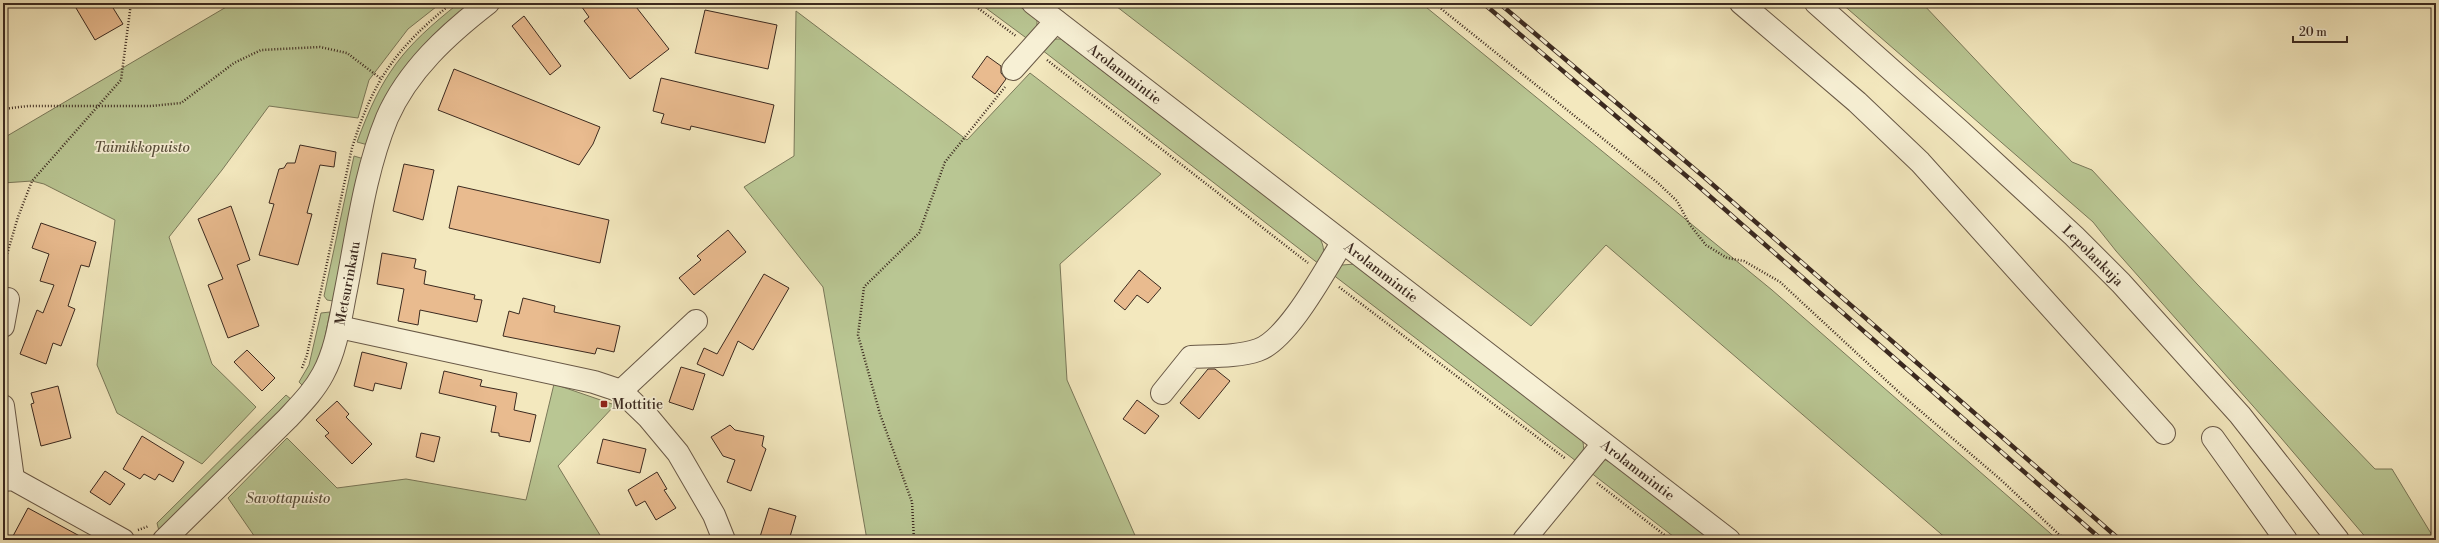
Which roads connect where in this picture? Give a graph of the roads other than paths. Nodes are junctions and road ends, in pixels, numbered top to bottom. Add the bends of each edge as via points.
1 (488, 3) edge
2 (1033, 3) edge
3 (1741, 3) edge
4 (1816, 3) edge
5 (1056, 21) junction
6 (1013, 69) road end
7 (1342, 243) junction
8 (8, 299) road end
9 (696, 321) dead end
10 (3, 326) edge
11 (339, 327) junction
12 (621, 391) junction
13 (1162, 393) dead end
14 (3, 406) edge
15 (2164, 432) dead end
16 (2213, 438) dead end
17 (1603, 444) junction
18 (8, 480) edge
19 (129, 535) edge
20 (164, 540) edge
21 (724, 540) edge
22 (1524, 540) edge
23 (1729, 540) edge
24 (2286, 540) edge
25 (2338, 540) edge

1 - 11 street, Metsurinkatu via 433,50 417,70 388,117 374,154
2 - 5 street, Arolammintie
3 - 15 street via 1857,102 1920,162
4 - 25 street, Lepolankuja via 1960,131 2121,283 2240,415
5 - 6 street
5 - 7 street, Arolammintie
7 - 13 street via 1295,317 1272,340 1259,350 1191,357
7 - 17 street, Arolammintie
8 - 10 street
9 - 12 street
11 - 12 street via 594,382
11 - 20 street, Metsurinkatu via 323,374 306,398
12 - 21 street via 648,417 678,453 711,509
14 - 18 street
16 - 24 street
17 - 22 street
17 - 23 street, Arolammintie
18 - 19 street

